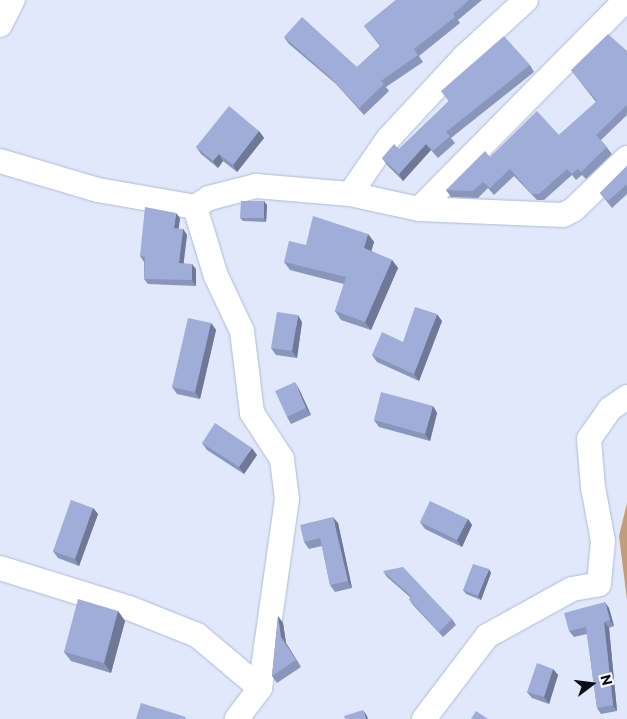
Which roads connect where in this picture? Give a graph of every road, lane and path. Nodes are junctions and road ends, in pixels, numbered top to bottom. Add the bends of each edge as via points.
1 (13, 0) edge
2 (526, 0) edge
3 (626, 0) edge
4 (0, 25) edge
5 (627, 158) edge
6 (0, 161) edge
7 (350, 194) junction
8 (195, 207) junction
9 (419, 208) junction
10 (627, 397) edge
11 (0, 568) edge
12 (260, 688) junction
13 (237, 719) edge
14 (424, 719) edge

1 - 4 street
2 - 7 street via 464,56 388,139
3 - 9 street
5 - 9 street via 573,210 562,214
6 - 8 street via 98,190
7 - 8 street via 256,186 209,198
7 - 9 street
8 - 12 street via 216,276 242,331 252,413 282,460 286,499
10 - 14 street via 610,409 590,439 593,487 603,541 599,584 572,589 487,636
11 - 12 street via 129,608 197,634
12 - 13 street

